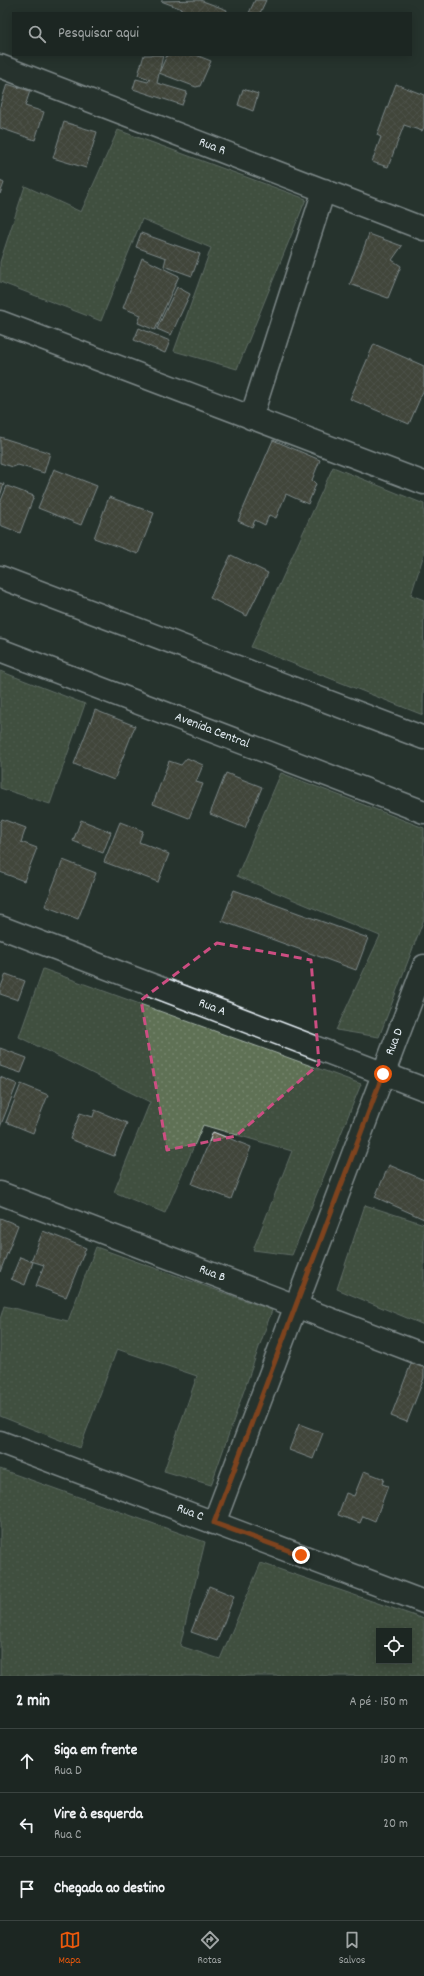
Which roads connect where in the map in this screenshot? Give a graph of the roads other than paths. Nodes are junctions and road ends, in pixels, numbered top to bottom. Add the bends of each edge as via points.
1 (0, 66) edge
2 (324, 190) junction
3 (424, 229) edge
4 (0, 322) edge
5 (251, 418) junction
6 (424, 484) edge
7 (0, 577) edge
8 (0, 650) edge
9 (424, 738) edge
10 (424, 812) edge
11 (0, 927) edge
12 (424, 966) edge
13 (383, 1074) junction
14 (424, 1089) edge
15 (0, 1193) edge
16 (295, 1306) junction
17 (424, 1356) edge
18 (0, 1442) edge
19 (214, 1523) junction
20 (424, 1602) edge

1 - 2 street, Rua R
2 - 3 street, Rua R
2 - 5 street
4 - 5 street
5 - 6 street
7 - 9 street
8 - 10 street, Avenida Central
11 - 13 street, Rua A
12 - 13 street, Rua D
13 - 14 street, Rua A
13 - 16 street, Rua D
15 - 16 street, Rua B
16 - 17 street, Rua B
16 - 19 street, Rua D
18 - 19 street, Rua C
19 - 20 street, Rua C

